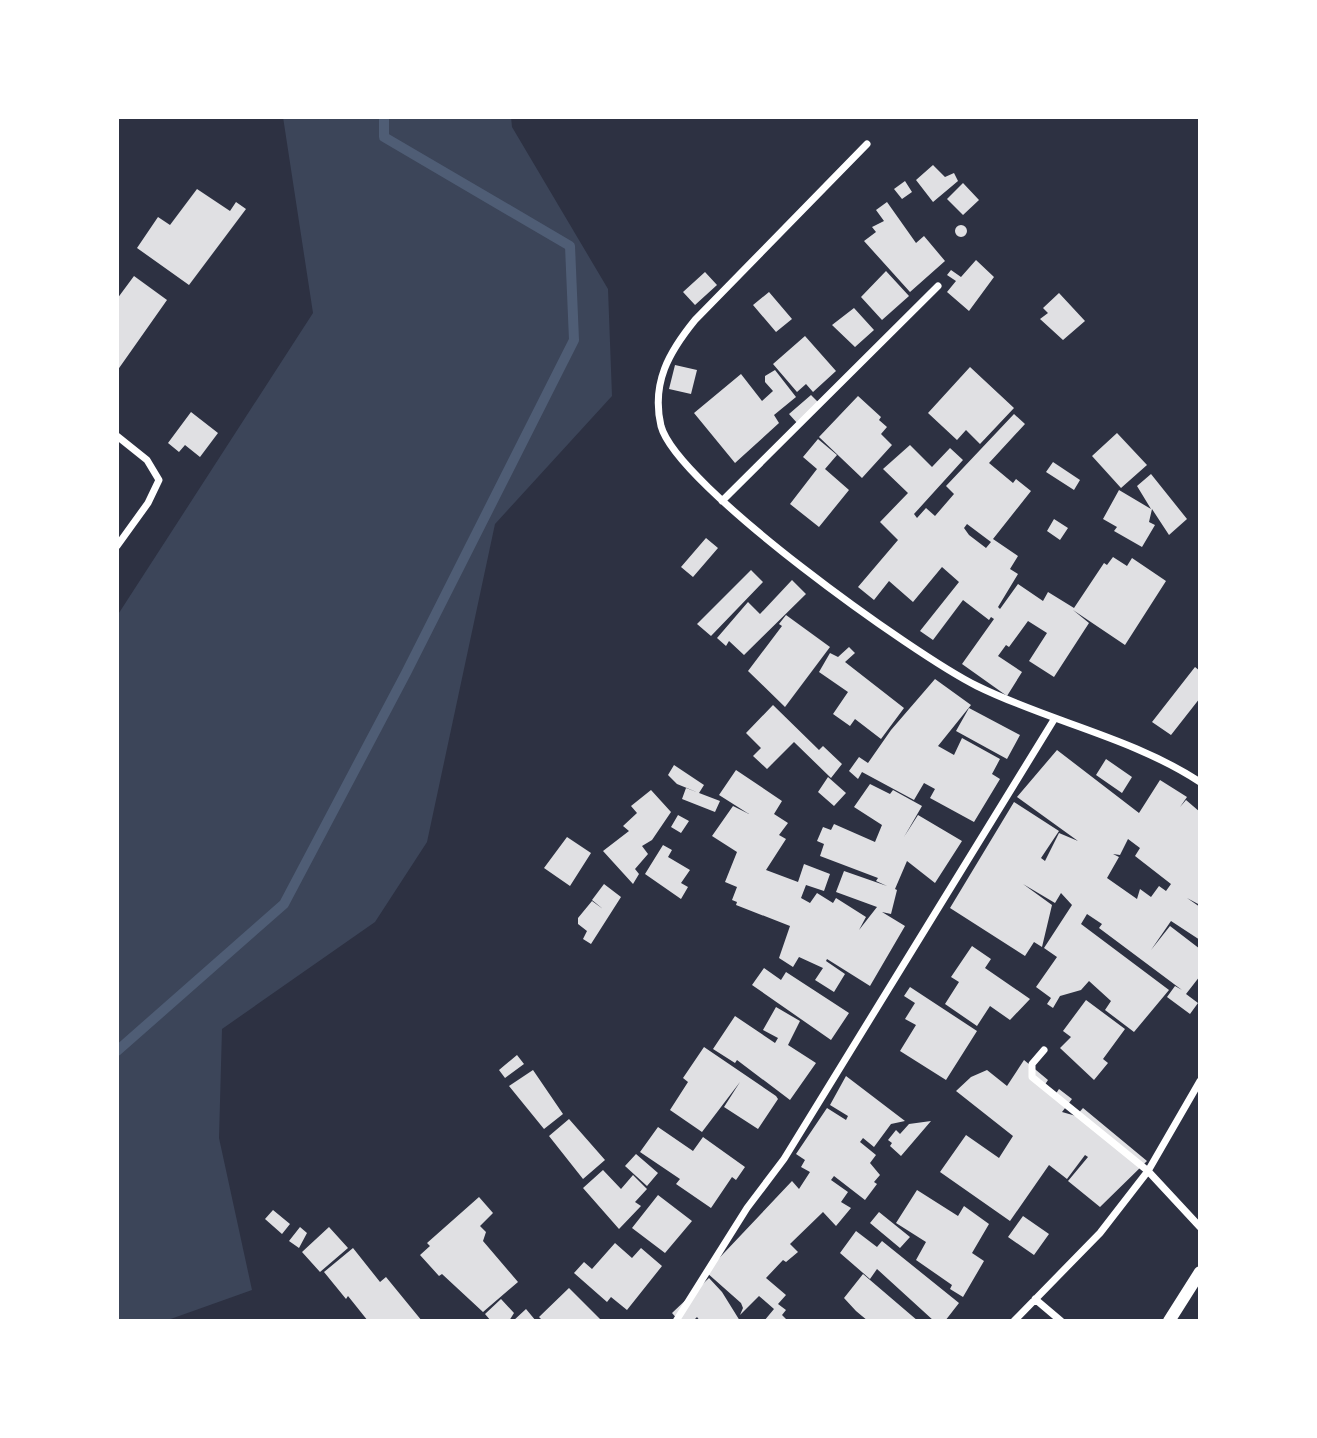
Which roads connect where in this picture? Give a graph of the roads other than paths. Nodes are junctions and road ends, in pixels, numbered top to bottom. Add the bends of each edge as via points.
1 (867, 144) dead end
2 (938, 286) dead end
3 (117, 436) edge
4 (722, 501) junction
5 (117, 546) edge
6 (1055, 718) junction
7 (1200, 782) edge
8 (1044, 1050) dead end
9 (1200, 1081) edge
10 (1148, 1171) junction
11 (1200, 1227) edge
12 (1200, 1272) edge
13 (1035, 1299) junction
14 (676, 1321) edge
15 (1014, 1321) edge
16 (1061, 1321) edge
17 (1169, 1321) edge

1 - 4 street via 671,350 657,395 662,429 684,462
2 - 4 street
3 - 5 street via 147,460 159,480
4 - 6 street via 781,552 937,663
6 - 7 street via 1174,765
6 - 14 street via 784,1159 747,1208
8 - 10 street via 1032,1064 1032,1077
9 - 10 street
10 - 11 street
10 - 13 street via 1100,1233
12 - 17 street
13 - 15 street
13 - 16 street

